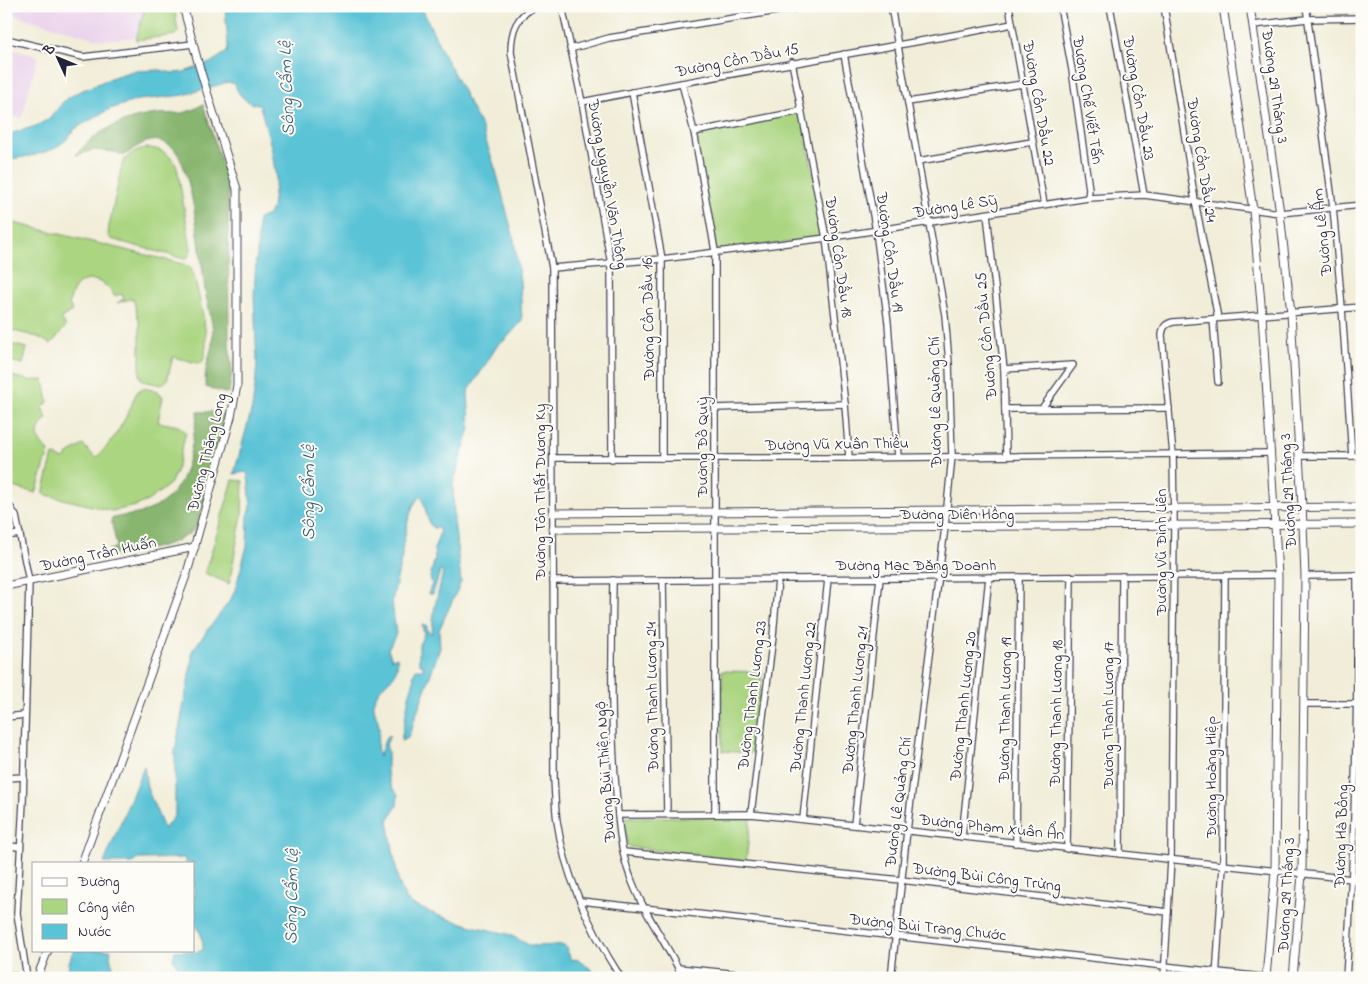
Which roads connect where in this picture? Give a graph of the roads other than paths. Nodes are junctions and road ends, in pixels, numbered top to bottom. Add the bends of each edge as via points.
1 (183, 6) edge
2 (537, 6) edge
3 (562, 6) edge
4 (809, 6) edge
5 (890, 6) edge
6 (1009, 6) edge
7 (1060, 6) edge
8 (1110, 6) edge
9 (1164, 6) edge
10 (1223, 6) edge
11 (1250, 6) edge
12 (1306, 6) edge
13 (1360, 6) edge
14 (1362, 18) edge
15 (1307, 19) junction
16 (1012, 24) junction
17 (1253, 25) junction
18 (6, 39) edge
19 (193, 44) junction
20 (897, 46) junction
21 (570, 50) junction
22 (844, 54) junction
23 (792, 62) junction
24 (682, 83) junction
25 (1022, 84) junction
26 (632, 92) junction
27 (582, 102) junction
28 (908, 102) junction
29 (802, 111) junction
30 (694, 132) junction
31 (1032, 142) junction
32 (918, 161) junction
33 (1144, 195) junction
34 (1088, 198) junction
35 (1195, 201) junction
36 (1044, 204) junction
37 (1362, 205) edge
38 (1334, 208) junction
39 (1253, 210) junction
40 (1280, 213) junction
41 (987, 214) junction
42 (929, 223) junction
43 (876, 231) junction
44 (826, 238) junction
45 (715, 251) junction
46 (662, 259) junction
47 (611, 264) junction
48 (552, 268) junction
49 (1362, 307) edge
50 (1342, 308) junction
51 (1291, 313) junction
52 (1262, 315) junction
53 (1215, 318) junction
54 (1004, 368) junction
55 (1218, 382) dead end
56 (845, 404) junction
57 (715, 408) junction
58 (1042, 408) junction
59 (1169, 408) junction
60 (1005, 409) junction
61 (1271, 453) junction
62 (1173, 455) junction
63 (952, 456) junction
64 (1006, 456) junction
65 (1299, 456) junction
66 (1352, 456) junction
67 (1362, 456) edge
68 (898, 457) junction
69 (552, 458) junction
70 (662, 458) junction
71 (715, 458) junction
72 (849, 458) junction
73 (612, 459) junction
74 (6, 505) edge
75 (1274, 507) junction
76 (1362, 507) edge
77 (1174, 508) junction
78 (1302, 508) junction
79 (946, 510) junction
80 (715, 512) junction
81 (553, 513) junction
82 (1275, 524) junction
83 (1302, 524) junction
84 (1362, 524) edge
85 (1174, 525) junction
86 (945, 526) junction
87 (714, 528) junction
88 (553, 529) junction
89 (20, 534) junction
90 (6, 536) edge
91 (195, 547) junction
92 (1278, 575) junction
93 (1359, 575) edge
94 (1122, 576) junction
95 (1174, 576) junction
96 (1225, 576) junction
97 (1305, 576) junction
98 (990, 577) junction
99 (1019, 577) junction
100 (1071, 577) junction
101 (828, 578) junction
102 (880, 578) junction
103 (716, 579) junction
104 (778, 579) junction
105 (938, 579) junction
106 (553, 580) junction
107 (612, 580) junction
108 (662, 580) junction
109 (29, 581) junction
110 (6, 586) edge
111 (1304, 704) junction
112 (1360, 704) edge
113 (25, 715) junction
114 (6, 717) edge
115 (24, 777) junction
116 (6, 778) edge
117 (667, 814) junction
118 (715, 814) junction
119 (751, 814) junction
120 (618, 815) junction
121 (803, 819) junction
122 (854, 825) junction
123 (906, 831) junction
124 (962, 837) junction
125 (1016, 843) junction
126 (6, 846) edge
127 (20, 847) junction
128 (1067, 849) junction
129 (624, 852) junction
130 (1120, 854) junction
131 (1171, 860) junction
132 (82, 862) edge
133 (1223, 866) junction
134 (1275, 871) junction
135 (1302, 874) junction
136 (1353, 879) junction
137 (901, 880) junction
138 (1362, 880) edge
139 (581, 901) junction
140 (643, 908) junction
141 (1168, 912) junction
142 (895, 936) junction
143 (47, 952) edge
144 (1165, 966) junction
145 (678, 968) junction
146 (6, 974) edge
147 (1216, 975) edge
148 (1266, 977) edge
149 (19, 978) edge
150 (27, 978) edge
151 (37, 978) edge
152 (621, 978) edge
153 (683, 978) edge
154 (780, 978) edge
155 (891, 978) edge
156 (1164, 978) edge
157 (1272, 978) edge
158 (1293, 978) edge
159 (1346, 978) edge

1 - 19 street, Đường Thăng Long
2 - 48 street, Đường Tôn Thất Dương Kỵ via 517,22 511,37 511,52
3 - 21 street, Đường Nguyễn Văn Thông
4 - 21 street via 608,38
5 - 20 street, Đường Lê Quảng Chí
6 - 16 street, Đường Cồn Dầu 22
7 - 34 street, Đường Chế Viết Tấn via 1072,70
8 - 33 street, Đường Cồn Dầu 23
9 - 35 street, Đường Cồn Dầu 24
10 - 39 street, Đường 29 Tháng 3
11 - 17 street, Đường 29 Tháng 3
12 - 15 street, Đường Lê Ấm
13 - 14 street
14 - 15 street
15 - 17 street
15 - 38 street, Đường Lê Ấm
16 - 20 street, Đường Cồn Dầu 15
16 - 25 street, Đường Cồn Dầu 22
17 - 40 street, Đường 29 Tháng 3
18 - 19 street via 82,57
19 - 91 street, Đường Thăng Long via 237,189 238,375 231,417
20 - 22 street, Đường Cồn Dầu 15
20 - 28 street, Đường Lê Quảng Chí
21 - 27 street, Đường Nguyễn Văn Thông
22 - 23 street, Đường Cồn Dầu 15
22 - 43 street, Đường Cồn Dầu 19
23 - 24 street, Đường Cồn Dầu 15
23 - 29 street, Đường Cồn Dầu 18
24 - 26 street, Đường Cồn Dầu 15
24 - 30 street, Đường Đỗ Quỳ
25 - 28 street
25 - 31 street, Đường Cồn Dầu 22
26 - 27 street, Đường Cồn Dầu 15
26 - 46 street, Đường Cồn Dầu 16
27 - 47 street, Đường Nguyễn Văn Thông
28 - 32 street, Đường Lê Quảng Chí
29 - 30 street
29 - 44 street, Đường Cồn Dầu 18
30 - 45 street, Đường Đỗ Quỳ
31 - 32 street
31 - 36 street, Đường Cồn Dầu 22
32 - 42 street, Đường Lê Quảng Chí
33 - 34 street, Đường Lê Sỹ
33 - 35 street, Đường Lê Sỹ
34 - 36 street, Đường Lê Sỹ
35 - 39 street, Đường Lê Sỹ
35 - 53 street, Đường Cồn Dầu 24
36 - 41 street, Đường Lê Sỹ
37 - 38 street, Đường Lê Sỹ
38 - 40 street, Đường Lê Sỹ
38 - 50 street, Đường Lê Ấm
39 - 40 street, Đường Lê Sỹ
39 - 52 street, Đường 29 Tháng 3
40 - 51 street, Đường 29 Tháng 3
41 - 42 street, Đường Lê Sỹ
41 - 54 street, Đường Cồn Dầu 25
42 - 43 street, Đường Lê Sỹ
42 - 63 street, Đường Lê Quảng Chí via 945,315
43 - 44 street, Đường Lê Sỹ
43 - 68 street, Đường Cồn Dầu 19 via 888,322
44 - 45 street, Đường Lê Sỹ
44 - 56 street, Đường Cồn Dầu 18
45 - 46 street, Đường Lê Sỹ
45 - 57 street, Đường Đỗ Quỳ
46 - 47 street, Đường Lê Sỹ
46 - 70 street, Đường Cồn Dầu 16
47 - 48 street, Đường Lê Sỹ
47 - 73 street, Đường Nguyễn Văn Thông
48 - 69 street, Đường Tôn Thất Dương Kỵ
49 - 50 street, Đường Vũ Đình Liên
50 - 51 street, Đường Vũ Đình Liên
50 - 66 street, Đường Lê Ấm
51 - 52 street, Đường Vũ Đình Liên
51 - 65 street, Đường 29 Tháng 3
52 - 53 street, Đường Vũ Đình Liên
52 - 61 street, Đường 29 Tháng 3
53 - 55 street, Đường Cồn Dầu 24
53 - 59 street, Đường Vũ Đình Liên via 1167,323 1163,328
54 - 58 street via 1073,365
54 - 60 street, Đường Cồn Dầu 25
56 - 57 street
56 - 72 street, Đường Cồn Dầu 18
57 - 71 street, Đường Đỗ Quỳ
58 - 59 street
58 - 60 street
59 - 62 street, Đường Vũ Đình Liên
60 - 64 street, Đường Cồn Dầu 25
61 - 62 street, Đường Vũ Xuân Thiều
61 - 75 street, Đường 29 Tháng 3
62 - 64 street, Đường Vũ Xuân Thiều
62 - 77 street, Đường Vũ Đình Liên
63 - 64 street, Đường Vũ Xuân Thiều
63 - 68 street, Đường Vũ Xuân Thiều
63 - 79 street, Đường Lê Quảng Chí
65 - 66 street
65 - 78 street, Đường 29 Tháng 3
66 - 67 street
68 - 72 street, Đường Vũ Xuân Thiều
69 - 73 street, Đường Vũ Xuân Thiều
69 - 81 street, Đường Tôn Thất Dương Kỵ
70 - 71 street, Đường Vũ Xuân Thiều
70 - 73 street, Đường Vũ Xuân Thiều
71 - 72 street, Đường Vũ Xuân Thiều
71 - 80 street, Đường Đỗ Quỳ
74 - 89 street via 16,516
75 - 77 street, Đường Diên Hồng
75 - 78 street, Đường Diên Hồng
75 - 82 street, Đường 29 Tháng 3
76 - 78 street, Đường Diên Hồng
77 - 79 street, Đường Diên Hồng
77 - 85 street, Đường Vũ Đình Liên
78 - 83 street, Đường 29 Tháng 3
79 - 80 street, Đường Diên Hồng
79 - 86 street, Đường Lê Quảng Chí
80 - 81 street, Đường Diên Hồng
80 - 87 street, Đường Đỗ Quỳ
81 - 88 street, Đường Tôn Thất Dương Kỵ
82 - 83 street, Đường Diên Hồng
82 - 85 street, Đường Diên Hồng
82 - 92 street, Đường 29 Tháng 3
83 - 84 street, Đường Diên Hồng
83 - 97 street, Đường 29 Tháng 3
85 - 86 street, Đường Diên Hồng
85 - 95 street, Đường Vũ Đình Liên
86 - 87 street, Đường Diên Hồng
86 - 105 street, Đường Lê Quảng Chí
87 - 88 street, Đường Diên Hồng
87 - 103 street, Đường Đỗ Quỳ
88 - 106 street, Đường Tôn Thất Dương Kỵ
89 - 90 street
89 - 109 street
91 - 109 street, Đường Trần Huấn
91 - 132 street, Đường Thăng Long
92 - 96 street, Đường Mạc Đăng Doanh
92 - 134 street, Đường 29 Tháng 3
93 - 97 street
93 - 112 street, Đường Hà Bồng
94 - 95 street, Đường Mạc Đăng Doanh
94 - 100 street, Đường Mạc Đăng Doanh
94 - 130 street, Đường Thanh Lương 17
95 - 96 street, Đường Mạc Đăng Doanh
95 - 131 street, Đường Vũ Đình Liên
96 - 133 street, Đường Hoàng Hiệp
97 - 111 street, Đường 29 Tháng 3
98 - 99 street, Đường Mạc Đăng Doanh
98 - 105 street, Đường Mạc Đăng Doanh
98 - 124 street, Đường Thanh Lương 20
99 - 100 street, Đường Mạc Đăng Doanh
99 - 125 street, Đường Thanh Lương 19
100 - 128 street, Đường Thanh Lương 18
101 - 102 street, Đường Mạc Đăng Doanh
101 - 104 street, Đường Mạc Đăng Doanh
101 - 121 street, Đường Thanh Lương 22
102 - 105 street, Đường Mạc Đăng Doanh
102 - 122 street, Đường Thanh Lương 21
103 - 104 street, Đường Mạc Đăng Doanh
103 - 108 street, Đường Mạc Đăng Doanh
103 - 118 street, Đường Đỗ Quỳ
104 - 119 street, Đường Thanh Lương 23
105 - 123 street, Đường Lê Quảng Chí
106 - 107 street, Đường Mạc Đăng Doanh
106 - 139 street, Đường Tôn Thất Dương Kỵ via 556,813 567,863
107 - 108 street, Đường Mạc Đăng Doanh
107 - 120 street, Đường Bùi Thiện Ngộ via 611,690
108 - 117 street, Đường Thanh Lương 24
109 - 110 street, Đường Trần Huấn
109 - 113 street
111 - 112 street
111 - 135 street, Đường 29 Tháng 3
112 - 136 street, Đường Hà Bồng
113 - 114 street
113 - 115 street
115 - 116 street
115 - 127 street
117 - 118 street, Đường Phạm Xuân Ẩn
117 - 120 street, Đường Phạm Xuân Ẩn
118 - 119 street, Đường Phạm Xuân Ẩn
119 - 121 street, Đường Phạm Xuân Ẩn
120 - 129 street, Đường Bùi Thiện Ngộ
121 - 122 street, Đường Phạm Xuân Ẩn
122 - 123 street, Đường Phạm Xuân Ẩn
123 - 124 street, Đường Phạm Xuân Ẩn
123 - 137 street, Đường Lê Quảng Chí
124 - 125 street, Đường Phạm Xuân Ẩn
125 - 128 street, Đường Phạm Xuân Ẩn
126 - 127 street
127 - 150 street via 17,913
128 - 130 street, Đường Phạm Xuân Ẩn
129 - 137 street, Đường Bùi Công Trừng
129 - 140 street, Đường Bùi Thiện Ngộ via 629,875
130 - 131 street, Đường Phạm Xuân Ẩn
131 - 133 street, Đường Phạm Xuân Ẩn
131 - 141 street, Đường Vũ Đình Liên
133 - 134 street, Đường Phạm Xuân Ẩn
133 - 147 street, Đường Hoàng Hiệp
134 - 135 street, Đường Phạm Xuân Ẩn
134 - 148 street, Đường 29 Tháng 3
135 - 136 street, Đường Phạm Xuân Ẩn
135 - 158 street, Đường 29 Tháng 3
136 - 138 street, Đường Phạm Xuân Ẩn
136 - 159 street, Đường Hà Bồng
137 - 141 street, Đường Bùi Công Trừng
137 - 142 street, Đường Lê Quảng Chí
139 - 140 street, Đường Bùi Trang Chước
139 - 152 street, Đường Tôn Thất Dương Kỵ via 595,934
140 - 142 street, Đường Bùi Trang Chước
140 - 145 street, Đường Bùi Thiện Ngộ
141 - 144 street, Đường Vũ Đình Liên
142 - 144 street, Đường Bùi Trang Chước
142 - 155 street, Đường Lê Quảng Chí
143 - 151 street
144 - 147 street, Đường Bùi Trang Chước
144 - 156 street, Đường Vũ Đình Liên
145 - 153 street, Đường Bùi Thiện Ngộ
145 - 154 street
146 - 149 street
147 - 148 street, Đường Bùi Trang Chước
148 - 157 street, Đường Bùi Trang Chước

